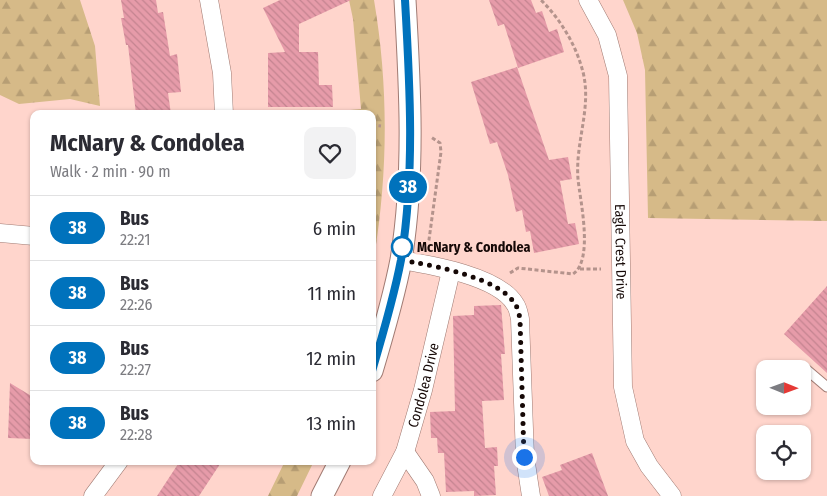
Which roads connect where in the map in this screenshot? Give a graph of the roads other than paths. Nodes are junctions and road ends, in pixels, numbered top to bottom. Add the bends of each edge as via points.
1 (209, 0) edge
2 (405, 0) edge
3 (588, 0) edge
4 (224, 110) edge
5 (0, 233) edge
6 (30, 236) edge
7 (401, 260) junction
8 (451, 271) junction
9 (376, 356) edge
10 (811, 373) edge
11 (827, 387) edge
12 (405, 452) junction
13 (116, 465) edge
14 (338, 465) edge
15 (93, 496) edge
16 (322, 496) edge
17 (382, 496) edge
18 (431, 496) edge
19 (531, 496) edge
20 (672, 496) edge

1 - 4 street via 222,73
2 - 7 street via 410,149
3 - 20 street, Eagle Crest Drive via 607,35 618,76 623,387 635,440 649,466
5 - 6 street
7 - 8 street
7 - 9 street
8 - 12 street, Condolea Drive
8 - 19 street via 498,288 515,303 520,319 524,457
10 - 11 lane
12 - 17 street, Condolea Drive
12 - 18 street
13 - 15 street
14 - 16 street

